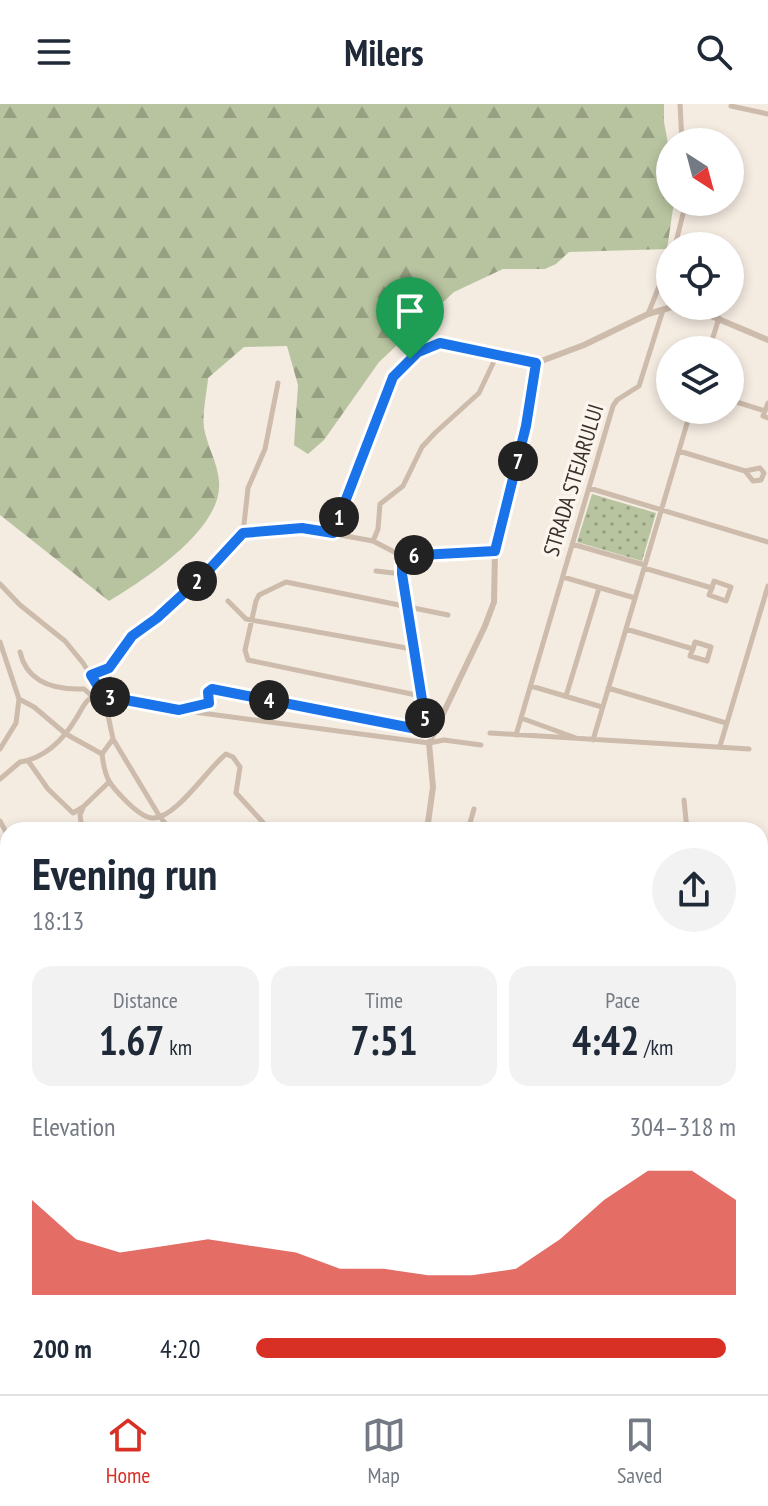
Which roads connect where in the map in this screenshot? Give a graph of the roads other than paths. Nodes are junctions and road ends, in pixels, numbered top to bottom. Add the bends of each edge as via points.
1 (680, 104) edge
2 (731, 106) dead end
3 (768, 114) edge
4 (681, 128) edge
5 (656, 294) edge
6 (656, 311) edge
7 (648, 314) junction
8 (660, 320) edge
9 (723, 320) edge
10 (768, 340) edge
11 (497, 355) junction
12 (536, 363) junction
13 (278, 383) dead end
14 (768, 403) edge
15 (744, 404) edge
16 (765, 411) junction
17 (768, 418) edge
18 (687, 424) edge
19 (679, 451) junction
20 (745, 471) dead end
21 (589, 488) junction
22 (662, 510) junction
23 (243, 533) junction
24 (333, 533) junction
25 (373, 541) junction
26 (768, 542) edge
27 (572, 544) junction
28 (495, 551) junction
29 (402, 556) junction
30 (644, 567) junction
31 (376, 571) dead end
32 (402, 574) junction
33 (563, 577) junction
34 (0, 584) edge
35 (768, 586) edge
36 (599, 588) junction
37 (712, 588) junction
38 (635, 598) junction
39 (228, 601) dead end
40 (407, 607) junction
41 (448, 615) dead end
42 (251, 620) junction
43 (626, 629) junction
44 (0, 642) edge
45 (412, 649) junction
46 (693, 649) junction
47 (20, 652) dead end
48 (109, 668) junction
49 (91, 675) junction
50 (531, 686) junction
51 (608, 688) junction
52 (104, 696) junction
53 (421, 696) junction
54 (566, 696) junction
55 (93, 697) junction
56 (19, 699) junction
57 (602, 707) junction
58 (179, 710) junction
59 (521, 718) junction
60 (726, 723) junction
61 (427, 731) junction
62 (490, 733) dead end
63 (66, 734) junction
64 (516, 735) junction
65 (113, 739) junction
66 (581, 740) junction
67 (593, 740) junction
68 (429, 743) junction
69 (481, 745) dead end
70 (720, 746) junction
71 (0, 749) edge
72 (749, 749) dead end
73 (102, 754) junction
74 (29, 762) junction
75 (0, 779) edge
76 (108, 783) junction
77 (684, 800) dead end
78 (83, 807) junction
79 (474, 809) dead end
80 (160, 817) junction
81 (81, 822) edge
82 (164, 822) edge
83 (263, 822) edge
84 (428, 822) edge
85 (470, 822) edge
86 (686, 822) edge

1 - 4 street
2 - 3 street
5 - 7 street
6 - 7 street
7 - 12 street
8 - 21 street, STRADA STEJARULUI via 639,386 615,402
9 - 10 street
11 - 12 street
11 - 24 street via 436,344 401,367
11 - 25 street via 479,393 422,447 403,486 380,504
12 - 28 street
13 - 23 street via 265,449 248,488
14 - 16 street
15 - 16 street
16 - 17 street
18 - 19 street
19 - 20 street
19 - 22 street
21 - 22 street
21 - 27 street, STRADA STEJARULUI
22 - 26 street
22 - 30 street
23 - 24 street via 302,528
23 - 48 street via 167,609 132,636
24 - 25 street
25 - 29 street
27 - 30 street
27 - 33 street, STRADA STEJARULUI
28 - 29 street
28 - 68 street via 494,602
29 - 32 street
30 - 37 street
30 - 38 street
31 - 32 street
32 - 40 street
33 - 36 street
33 - 50 street, STRADA STEJARULUI
34 - 49 street via 65,641
35 - 60 street
36 - 38 street
36 - 54 street
37 - 37 street via 714,581 731,587 726,601 709,595
38 - 43 street
39 - 42 street
40 - 41 street
40 - 42 street via 286,582 259,595
40 - 45 street
42 - 45 street
42 - 53 street via 248,660
43 - 46 street
43 - 51 street
44 - 56 street
45 - 53 street
46 - 46 street via 695,642 711,647 707,661 690,656
47 - 55 street via 26,667 43,683 84,689
48 - 49 street
48 - 52 street
49 - 52 street
50 - 54 street
50 - 59 street, STRADA STEJARULUI
51 - 57 street
51 - 60 street
52 - 55 street
52 - 58 street
52 - 65 street
53 - 61 street
54 - 57 street
55 - 63 street
56 - 63 street
56 - 71 street via 16,723
57 - 67 street
58 - 61 street via 209,703 212,689
58 - 68 street
59 - 64 street, STRADA STEJARULUI
59 - 66 street
60 - 70 street
61 - 68 street
62 - 64 street
63 - 73 street
63 - 74 street
64 - 66 street
65 - 73 street
65 - 80 street
66 - 67 street
67 - 70 street
68 - 69 street
68 - 84 street via 433,787
70 - 72 street
73 - 76 street
74 - 75 street via 20,762
74 - 78 street via 69,811
76 - 78 street
76 - 80 street via 134,809 149,818
77 - 86 street
78 - 81 street
79 - 85 street
80 - 82 street
80 - 83 street via 226,754 240,767 236,793

